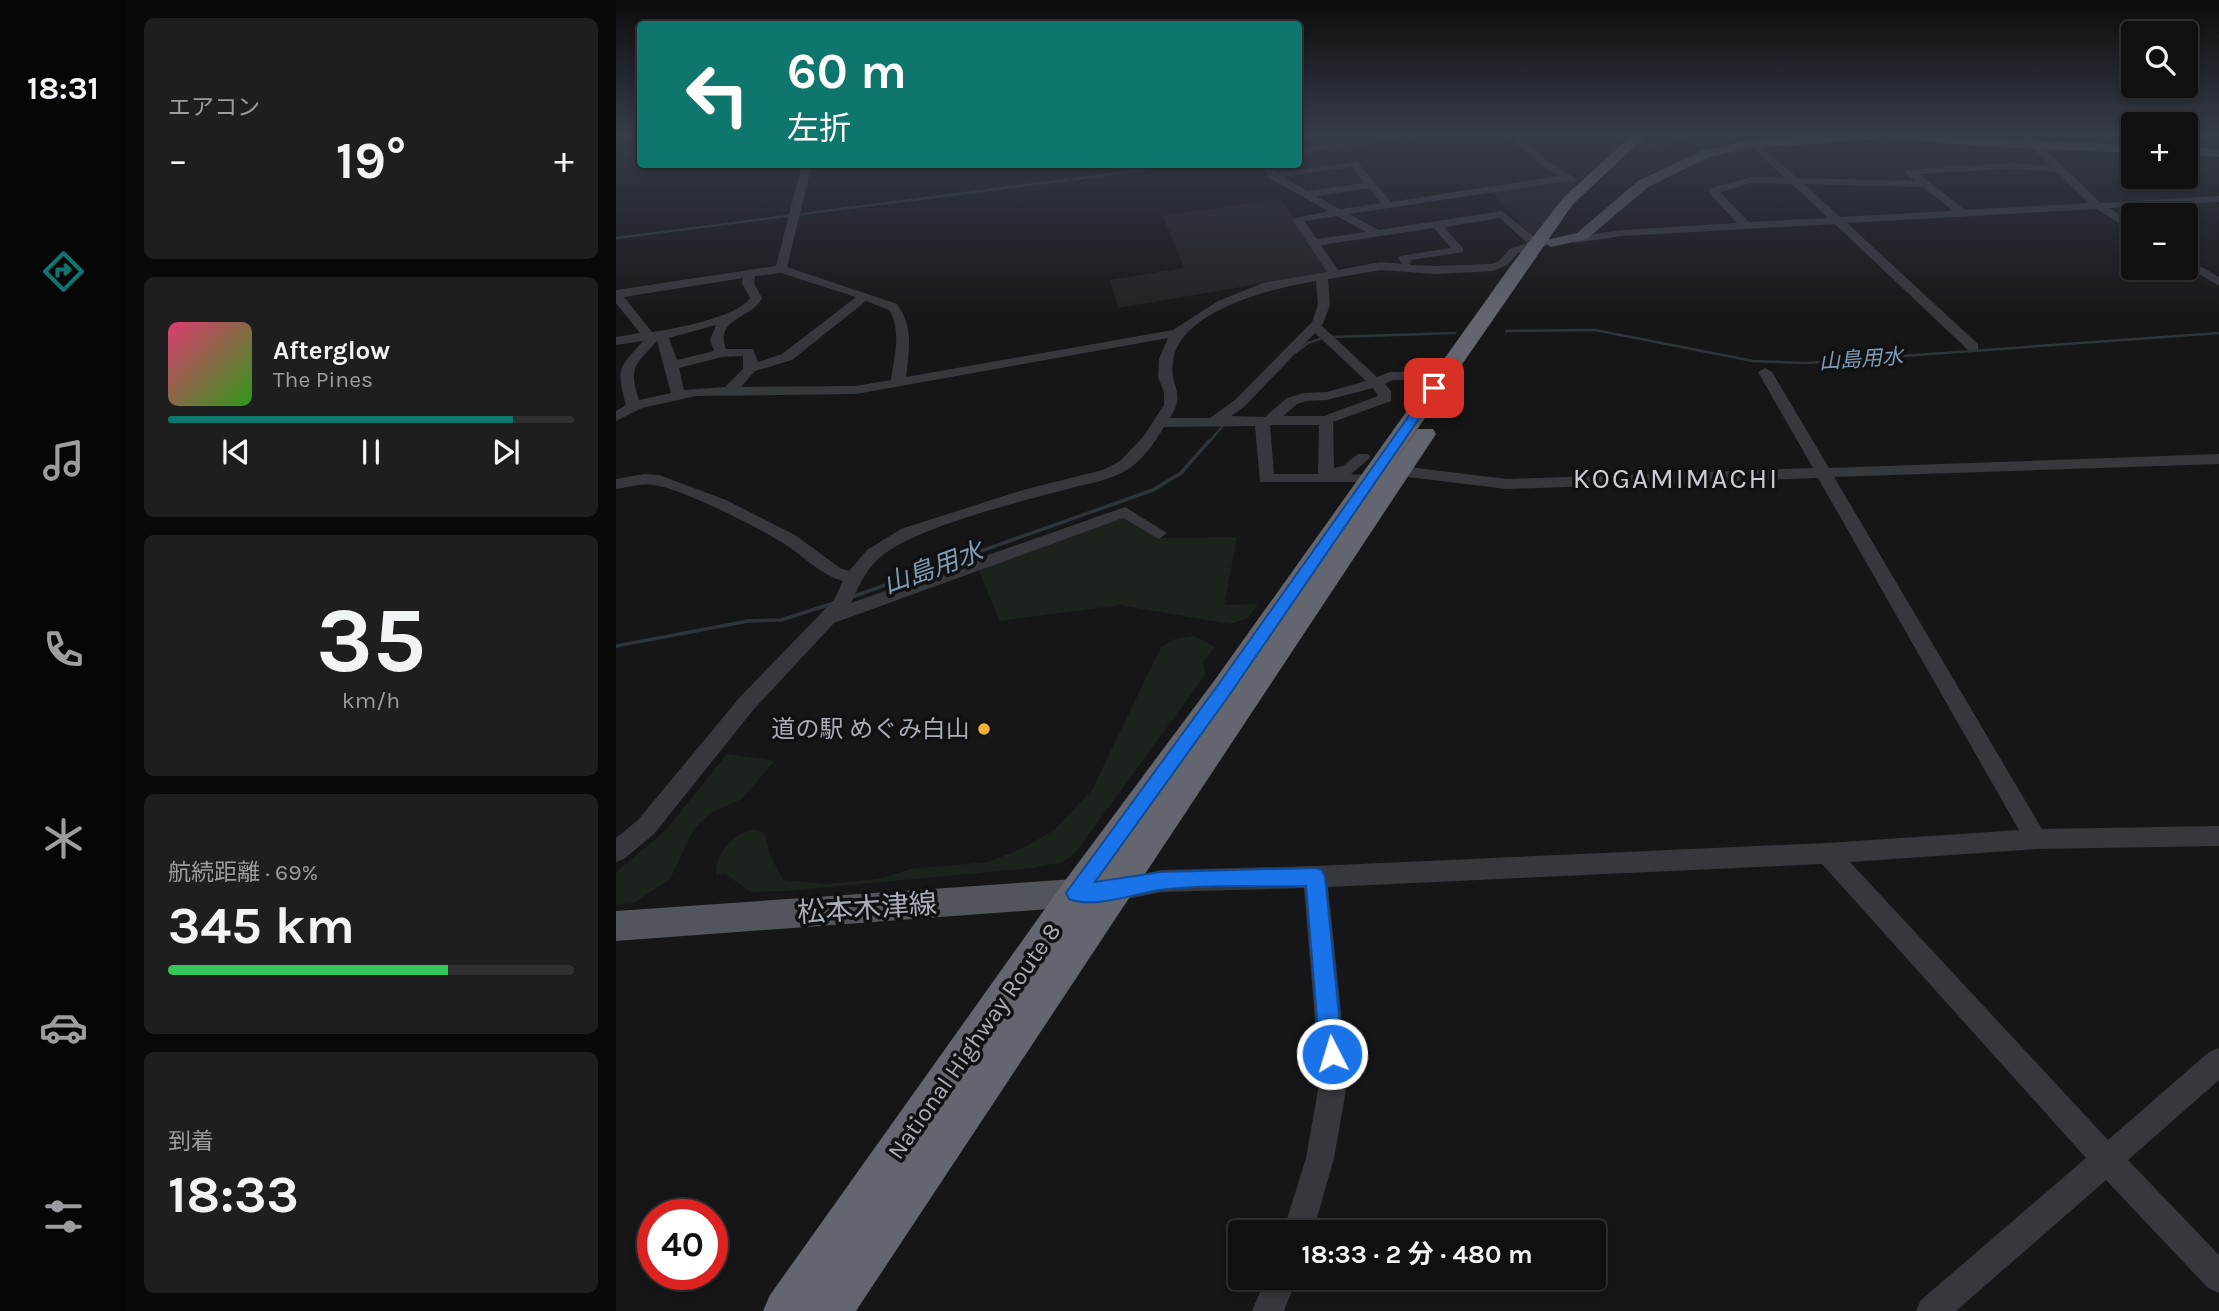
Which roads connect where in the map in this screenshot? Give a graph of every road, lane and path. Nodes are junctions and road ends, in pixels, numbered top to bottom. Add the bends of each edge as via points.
1 (799, 196) edge
2 (1310, 196) edge
3 (1383, 196) edge
4 (1514, 196) edge
5 (1570, 196) edge
6 (1589, 196) edge
7 (1625, 196) edge
8 (1718, 196) edge
9 (1812, 196) edge
10 (1940, 196) edge
11 (2087, 196) edge
12 (2219, 199) edge
13 (1490, 202) junction
14 (2098, 206) junction
15 (1337, 213) junction
16 (1402, 214) junction
17 (1963, 214) junction
18 (2121, 220) edge
19 (1839, 221) junction
20 (1437, 225) junction
21 (1746, 226) junction
22 (1314, 243) junction
23 (1553, 243) junction
24 (1395, 247) junction
25 (1493, 267) junction
26 (781, 269) junction
27 (2198, 269) edge
28 (750, 274) junction
29 (1328, 274) junction
30 (2219, 282) edge
31 (616, 295) edge
32 (864, 296) junction
33 (726, 317) junction
34 (1481, 320) junction
35 (1315, 326) junction
36 (1177, 334) junction
37 (654, 336) junction
38 (616, 341) edge
39 (1973, 347) dead end
40 (722, 353) junction
41 (660, 361) junction
42 (622, 367) edge
43 (751, 368) junction
44 (1765, 372) dead end
45 (1443, 375) junction
46 (898, 383) junction
47 (1375, 383) junction
48 (728, 392) junction
49 (678, 395) junction
50 (1327, 396) junction
51 (634, 406) junction
52 (1341, 414) junction
53 (617, 415) edge
54 (1217, 420) junction
55 (1326, 420) junction
56 (1264, 422) junction
57 (1162, 423) junction
58 (2219, 459) edge
59 (1367, 468) junction
60 (1410, 469) junction
61 (1825, 475) junction
62 (1326, 476) junction
63 (616, 484) edge
64 (1159, 533) dead end
65 (846, 592) junction
66 (827, 619) junction
67 (2219, 836) edge
68 (2036, 839) junction
69 (616, 852) edge
70 (1828, 853) junction
71 (1315, 877) junction
72 (1118, 890) junction
73 (1076, 893) junction
74 (616, 926) edge
75 (2219, 1062) edge
76 (2107, 1160) junction
77 (1302, 1220) edge
78 (2219, 1277) edge
79 (1277, 1290) edge
80 (786, 1311) edge
81 (829, 1311) edge
82 (1268, 1311) edge
83 (1932, 1311) edge

1 - 26 street
2 - 15 street
3 - 16 street
4 - 13 street
5 - 23 highway, National Highway Route 8
6 - 23 highway, National Highway Route 8
7 - 23 main road via 1586,221 1589,232
8 - 21 street
9 - 19 street
10 - 17 street
11 - 14 street
12 - 14 street
13 - 16 street
13 - 20 street
13 - 23 street
14 - 17 street
14 - 18 street
15 - 16 street
15 - 22 street via 1297,219
15 - 24 street
16 - 20 street
16 - 24 street
17 - 19 street
19 - 21 street
19 - 39 street
20 - 24 street via 1459,250
21 - 23 street via 1595,235
22 - 24 street
22 - 29 street
23 - 25 street via 1514,251
23 - 34 highway, National Highway Route 8
23 - 60 highway, National Highway Route 8
24 - 25 street via 1435,270
24 - 29 street via 1381,266
25 - 34 street via 1503,278 1483,308
26 - 28 street
26 - 32 street
27 - 30 street
28 - 31 street
28 - 33 street via 748,283 756,298 753,304
29 - 35 street via 1324,305
29 - 36 street via 1244,295
31 - 37 street
32 - 43 street via 787,357
32 - 46 street via 893,307 900,315
33 - 37 street
33 - 40 street via 716,337
34 - 45 highway, National Highway Route 8
35 - 47 street
35 - 54 street via 1240,403
36 - 46 street
36 - 57 street via 1166,359 1171,405
37 - 38 street
37 - 41 street via 667,342
37 - 42 street
40 - 41 street
40 - 43 street via 748,352
41 - 42 street
41 - 49 street
42 - 51 street
43 - 48 street
44 - 61 street
45 - 47 street via 1390,376
45 - 59 highway, National Highway Route 8
46 - 48 street via 856,390
47 - 50 street
47 - 52 street via 1386,398
48 - 49 street
49 - 51 street
50 - 52 street
50 - 56 street via 1292,401
51 - 53 street
52 - 55 street
54 - 56 street
54 - 57 street
55 - 56 street
55 - 62 street
56 - 62 street via 1266,479
57 - 65 street via 1125,464 1109,472 907,533 873,554
58 - 61 street
59 - 62 street
59 - 62 street
59 - 73 highway, National Highway Route 8 via 1230,680
60 - 61 street via 1507,484
60 - 72 highway, National Highway Route 8
61 - 68 street
63 - 65 street via 659,481 720,505 789,539 834,572
64 - 66 street via 1125,512
65 - 66 street
66 - 69 street via 747,703 646,827
67 - 68 street
68 - 70 street
70 - 71 street
70 - 76 street
71 - 72 street via 1161,881
71 - 77 street via 1334,1079 1321,1158
72 - 73 main road, 松本木津線
72 - 81 highway, National Highway Route 8
73 - 74 main road, 松本木津線
73 - 80 highway, National Highway Route 8
75 - 76 street
76 - 78 street
76 - 83 street
79 - 82 street

